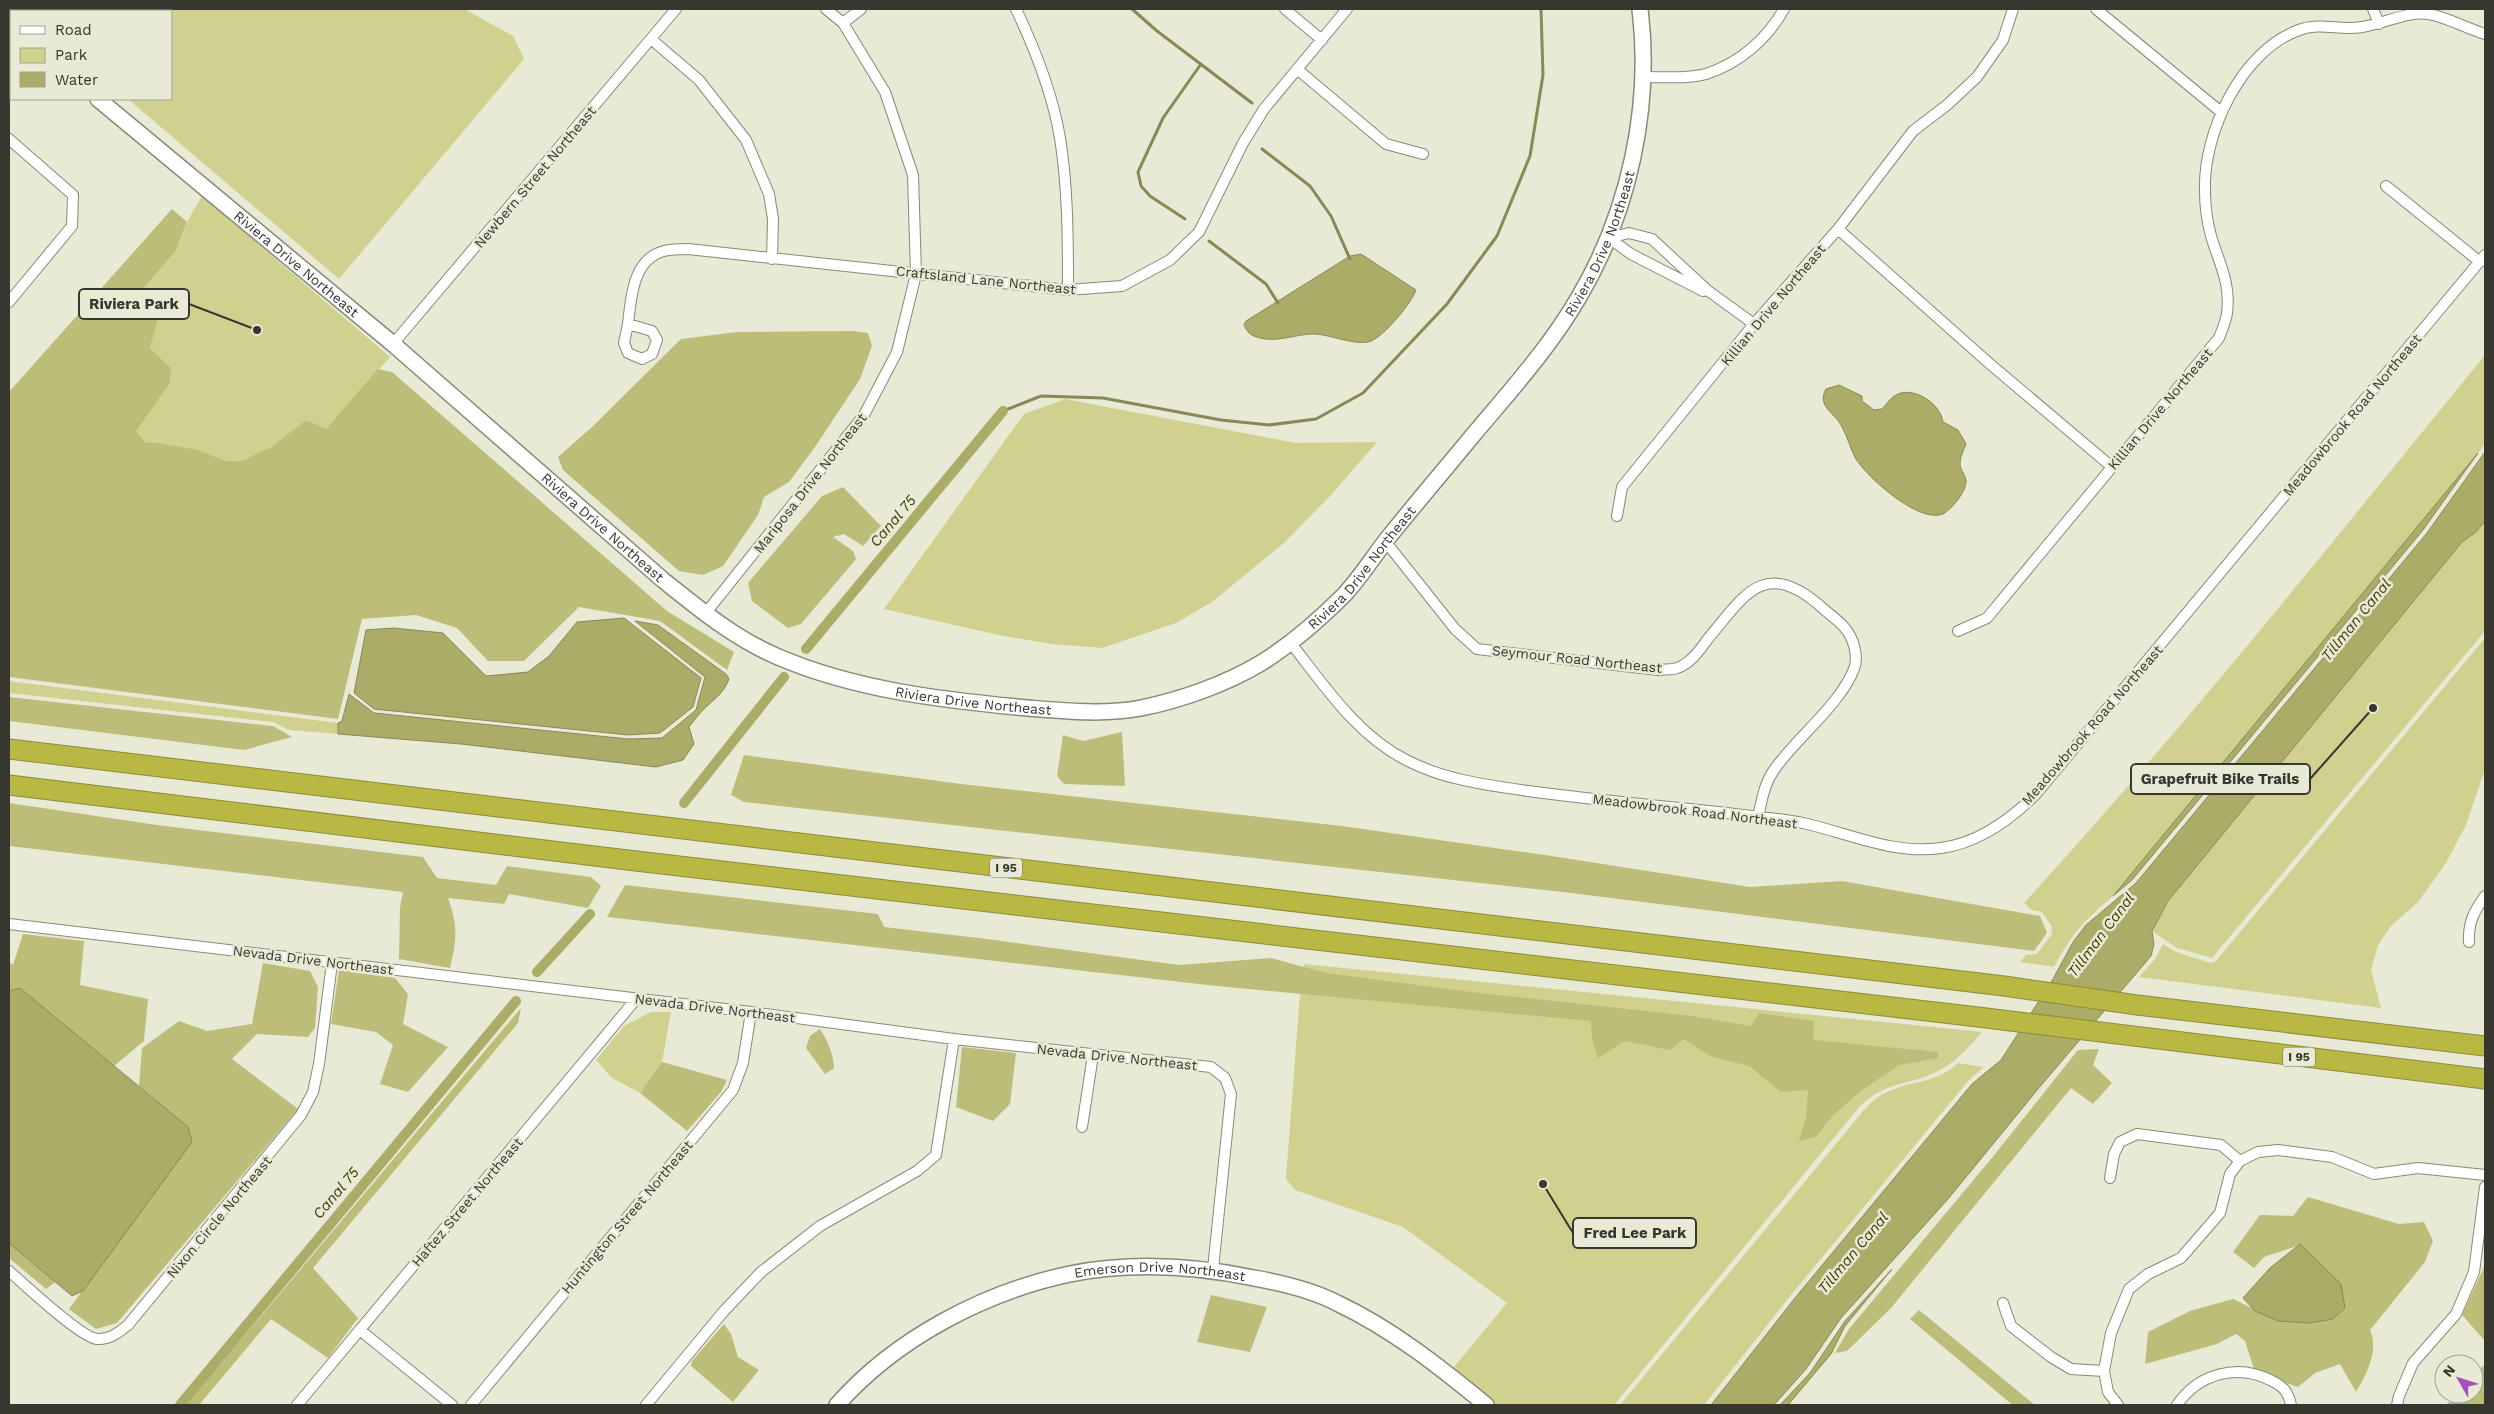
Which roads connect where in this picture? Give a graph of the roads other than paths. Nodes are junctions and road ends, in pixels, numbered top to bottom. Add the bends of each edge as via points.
1 (676, 9) edge
2 (826, 9) edge
3 (861, 9) edge
4 (1016, 9) edge
5 (1285, 9) edge
6 (1348, 9) edge
7 (1640, 9) edge
8 (1784, 9) edge
9 (2013, 9) edge
10 (2096, 9) edge
11 (2373, 9) edge
12 (843, 23) junction
13 (2379, 24) junction
14 (2485, 34) edge
15 (651, 39) junction
16 (1322, 40) junction
17 (1297, 69) junction
18 (1645, 77) junction
19 (99, 100) edge
20 (2221, 112) junction
21 (9, 139) edge
22 (1423, 154) dead end
23 (2386, 186) dead end
24 (1838, 229) junction
25 (1609, 238) junction
26 (772, 259) junction
27 (2482, 259) edge
28 (916, 274) junction
29 (1068, 290) junction
30 (1706, 290) junction
31 (9, 302) edge
32 (628, 324) dead end
33 (1754, 324) junction
34 (394, 344) junction
35 (2112, 467) junction
36 (1617, 516) dead end
37 (1385, 541) junction
38 (705, 614) junction
39 (1958, 631) dead end
40 (1290, 642) junction
41 (9, 749) edge
42 (9, 785) edge
43 (1758, 817) junction
44 (2485, 896) edge
45 (9, 924) edge
46 (2469, 942) dead end
47 (332, 963) junction
48 (637, 998) junction
49 (751, 1012) junction
50 (954, 1039) junction
51 (2485, 1046) edge
52 (1093, 1055) junction
53 (2485, 1079) edge
54 (1082, 1127) dead end
55 (2240, 1161) junction
56 (2485, 1176) edge
57 (2110, 1178) dead end
58 (2485, 1187) edge
59 (1213, 1269) junction
60 (9, 1272) edge
61 (2003, 1303) dead end
62 (360, 1330) junction
63 (2104, 1371) junction
64 (297, 1405) edge
65 (452, 1405) edge
66 (470, 1405) edge
67 (646, 1405) edge
68 (837, 1405) edge
69 (1486, 1405) edge
70 (2118, 1405) edge
71 (2177, 1405) edge
72 (2291, 1405) edge
73 (2397, 1405) edge

1 - 15 street, Newbern Street Northeast
2 - 12 street, Mariposa Drive Northeast
3 - 12 street
4 - 29 street via 1034,46 1060,137 1068,217
5 - 16 street
6 - 16 street, Craftsland Lane Northeast
7 - 18 street, Riviera Drive Northeast
8 - 18 street via 1774,27 1747,54 1706,74
9 - 24 street, Killian Drive Northeast via 2004,40 1993,57 1963,91 1913,131
10 - 20 street
11 - 13 street
12 - 28 street, Mariposa Drive Northeast via 885,92 913,175
13 - 14 street, Killian Drive Northeast via 2415,13 2430,14
13 - 20 street, Killian Drive Northeast via 2352,29 2311,26 2285,36 2245,74
15 - 26 street via 699,80 746,140 769,194 773,219
15 - 34 street, Newbern Street Northeast
16 - 17 street, Craftsland Lane Northeast
17 - 22 street via 1386,144
17 - 29 street, Craftsland Lane Northeast via 1264,109 1243,143 1199,232 1170,260 1122,286
18 - 25 street, Riviera Drive Northeast via 1626,189
19 - 34 street, Riviera Drive Northeast
20 - 35 street, Killian Drive Northeast via 2207,153 2204,188 2211,234 2227,282 2227,314 2219,338 2207,354
21 - 31 street via 73,195 72,226
23 - 27 street
24 - 33 street, Killian Drive Northeast
24 - 35 street
25 - 30 street via 1631,254
25 - 30 street via 1629,232 1652,238
25 - 37 street, Riviera Drive Northeast via 1579,297 1544,350
26 - 28 street, Craftsland Lane Northeast via 789,258
26 - 32 street, Craftsland Lane Northeast via 688,249 664,251 644,263 632,289
27 - 43 street, Meadowbrook Road Northeast via 2076,748 2014,815 1988,833 1966,842 1941,848 1908,849 1847,837 1804,823
28 - 29 street, Craftsland Lane Northeast
28 - 38 street, Mariposa Drive Northeast via 897,352 864,415
30 - 33 street
33 - 36 street, Killian Drive Northeast via 1622,487
34 - 38 street, Riviera Drive Northeast
35 - 39 street, Killian Drive Northeast via 1986,618
37 - 40 street, Riviera Drive Northeast via 1345,594
37 - 43 street, Seymour Road Northeast via 1455,629 1477,649 1658,670 1678,668 1694,656 1742,598 1760,586 1777,582 1793,586 1811,599 1851,636 1855,667 1845,686 1774,770 1765,787
38 - 40 street, Riviera Drive Northeast via 777,657 863,685 997,705 1070,711 1141,708 1204,690 1260,663
40 - 43 street, Meadowbrook Road Northeast via 1352,719 1398,756 1436,774 1569,796
41 - 51 highway, I 95
42 - 53 highway, I 95
44 - 46 street via 2474,911 2468,928
45 - 47 street, Nevada Drive Northeast
47 - 48 street, Nevada Drive Northeast
47 - 60 street, Nixon Circle Northeast via 313,1092 301,1116 128,1325 112,1337 96,1339 74,1326
48 - 49 street, Nevada Drive Northeast
48 - 62 street, Haftez Street Northeast
49 - 50 street, Nevada Drive Northeast
49 - 66 street, Huntington Street Northeast via 744,1063 733,1090
50 - 52 street, Nevada Drive Northeast
50 - 67 street via 936,1154 917,1171 820,1226 761,1272
52 - 54 street
52 - 59 street, Nevada Drive Northeast via 1211,1066 1226,1078 1231,1094
55 - 56 street via 2258,1152 2278,1150 2332,1158 2374,1174 2418,1168
55 - 57 street via 2221,1145 2137,1134 2120,1142 2114,1154
55 - 63 street via 2230,1174 2220,1213 2181,1258 2148,1274 2129,1289 2111,1333
58 - 73 street via 2474,1272 2456,1314 2413,1363
59 - 68 street, Emerson Drive Northeast via 1137,1267 1071,1274 1001,1295 946,1318 887,1358
59 - 69 street, Emerson Drive Northeast via 1280,1283 1337,1302 1436,1364
61 - 63 street via 2011,1326 2051,1357 2071,1369
62 - 64 street, Haftez Street Northeast
62 - 65 street
63 - 70 street via 2108,1392
71 - 72 street via 2194,1386 2213,1376 2237,1371 2255,1372 2277,1383 2288,1392

